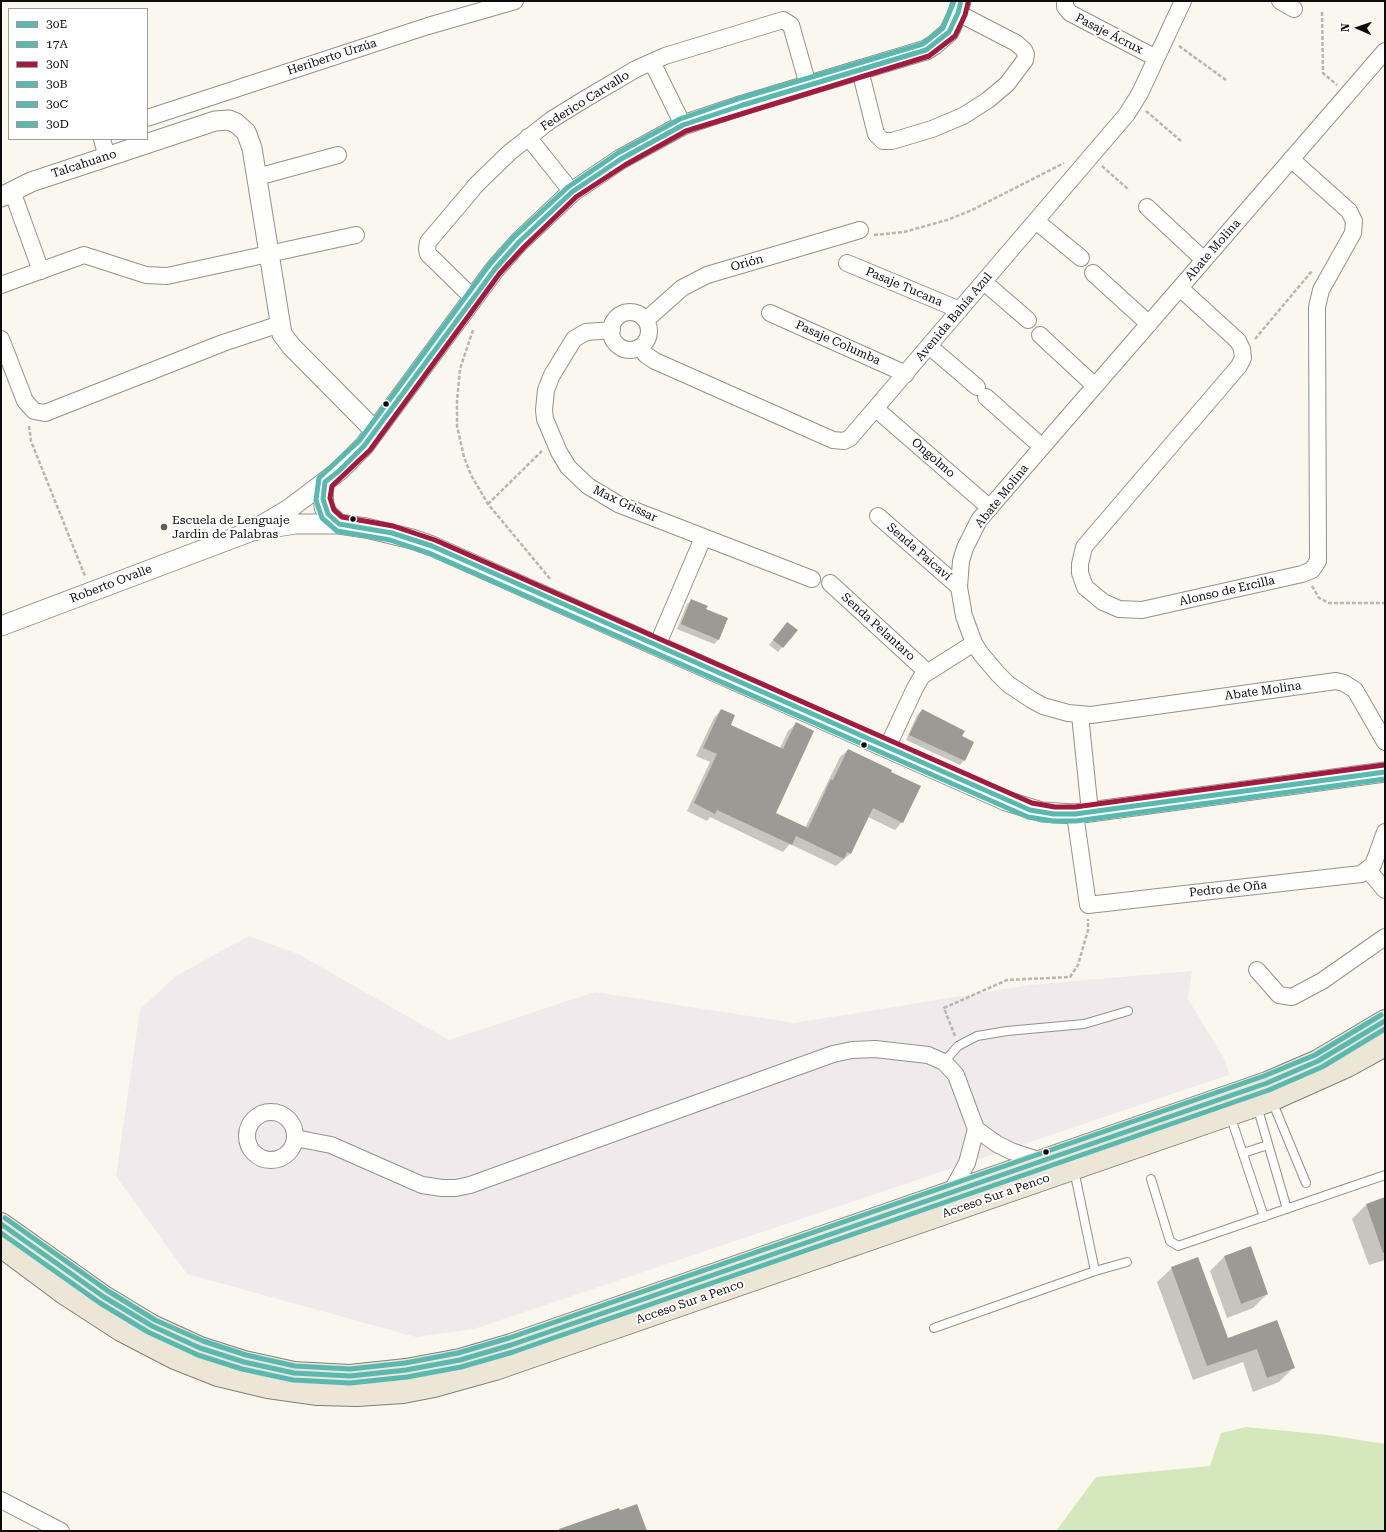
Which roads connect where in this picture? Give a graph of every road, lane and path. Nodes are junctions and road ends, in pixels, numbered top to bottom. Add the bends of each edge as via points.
1 (515, 1) edge
2 (1183, 1) edge
3 (1280, 1) edge
4 (1065, 4) edge
5 (959, 7) edge
6 (1294, 9) dead end
7 (1322, 12) dead end
8 (1166, 36) junction
9 (1385, 51) edge
10 (1156, 58) junction
11 (652, 62) junction
12 (860, 70) junction
13 (1226, 80) dead end
14 (808, 85) junction
15 (1348, 94) junction
16 (1134, 102) junction
17 (148, 117) edge
18 (683, 125) junction
19 (528, 137) junction
20 (157, 140) junction
21 (1181, 141) dead end
22 (104, 148) edge
23 (338, 155) dead end
24 (1091, 156) junction
25 (1291, 159) junction
26 (257, 178) junction
27 (1129, 190) dead end
28 (572, 192) junction
29 (4, 194) edge
30 (1147, 208) dead end
31 (1036, 221) junction
32 (860, 230) joint
33 (356, 235) dead end
34 (269, 253) junction
35 (1081, 258) dead end
36 (1204, 260) junction
37 (848, 263) dead end
38 (1313, 269) dead end
39 (41, 271) junction
40 (1094, 273) dead end
41 (984, 282) junction
42 (1, 285) edge
43 (1180, 288) junction
44 (473, 298) junction
45 (960, 310) junction
46 (770, 313) dead end
47 (646, 320) junction
48 (1028, 320) dead end
49 (280, 324) junction
50 (1149, 324) junction
51 (474, 326) dead end
52 (612, 330) junction
53 (1040, 335) dead end
54 (1, 339) edge
55 (929, 346) junction
56 (640, 347) junction
57 (1243, 353) junction
58 (906, 374) junction
59 (1095, 386) junction
60 (876, 409) junction
61 (34, 411) junction
62 (376, 432) junction
63 (553, 440) junction
64 (1042, 447) junction
65 (325, 482) junction
66 (488, 504) junction
67 (990, 508) junction
68 (878, 516) dead end
69 (339, 524) junction
70 (252, 531) junction
71 (703, 538) junction
72 (1307, 573) junction
73 (812, 579) dead end
74 (552, 581) dead end
75 (830, 583) dead end
76 (959, 587) junction
77 (91, 592) junction
78 (1385, 603) edge
79 (1, 626) edge
80 (974, 642) junction
81 (657, 646) junction
82 (927, 672) junction
83 (1080, 714) junction
84 (1385, 742) edge
85 (887, 748) junction
86 (1385, 772) edge
87 (1083, 813) junction
88 (1385, 832) edge
89 (1368, 870) junction
90 (1385, 890) edge
91 (1088, 930) dead end
92 (1385, 937) edge
93 (1257, 970) dead end
94 (1128, 1011) dead end
95 (1385, 1021) edge
96 (1385, 1045) edge
97 (958, 1046) junction
98 (944, 1062) junction
99 (1264, 1103) junction
100 (1230, 1114) junction
101 (976, 1129) junction
102 (295, 1138) dead end
103 (1268, 1145) junction
104 (1243, 1153) junction
105 (1041, 1161) junction
106 (1074, 1169) junction
107 (1385, 1175) edge
108 (1151, 1179) dead end
109 (1306, 1183) dead end
110 (951, 1192) junction
111 (1287, 1209) junction
112 (1264, 1217) junction
113 (1, 1224) edge
114 (1, 1246) edge
115 (1127, 1262) dead end
116 (1095, 1271) junction
117 (934, 1328) dead end
118 (1, 1500) edge
119 (61, 1531) edge

1 - 17 street, Heriberto Urzúa via 428,26
2 - 8 street, Avenida Bahía Azul
3 - 6 street
4 - 10 street, Pasaje Ácrux via 1070,13
5 - 12 street, Roberto Ovalle via 949,32 934,45 918,53
5 - 12 street via 1016,43 1026,54 1007,84 963,116 932,129 892,141 883,141 876,134
7 - 15 path via 1323,73
8 - 10 street, Avenida Bahía Azul
8 - 13 path
9 - 15 street, Abate Molina
10 - 16 street, Avenida Bahía Azul
11 - 14 street, Federico Carvallo via 679,51 783,20 791,25
11 - 18 street
11 - 19 street, Federico Carvallo via 585,99
12 - 14 street, Roberto Ovalle
14 - 18 street, Roberto Ovalle
15 - 25 street, Abate Molina
16 - 21 path
16 - 24 street, Avenida Bahía Azul
17 - 20 street, Heriberto Urzúa
18 - 28 street, Roberto Ovalle via 621,158
19 - 28 street
19 - 44 street, Federico Carvallo via 477,184 427,245 431,258
20 - 22 street, Talcahuano
20 - 26 street, Talcahuano via 215,121 229,120 246,132 252,148
22 - 29 street, Talcahuano
23 - 26 street
24 - 27 path
24 - 31 street, Avenida Bahía Azul
24 - 32 path via 1055,166 972,210 947,220 880,236
25 - 36 street, Abate Molina
25 - 72 street via 1349,211 1354,227 1318,299 1320,555 1316,566
26 - 34 street
28 - 44 street, Roberto Ovalle via 519,242
29 - 39 street
30 - 36 street
31 - 35 street
31 - 41 street, Avenida Bahía Azul
32 - 47 street, Orión via 707,275 682,288
33 - 34 street
34 - 39 street via 167,276 146,275 84,255
34 - 49 street
36 - 43 street, Abate Molina
37 - 45 street, Pasaje Tucana
38 - 57 path
39 - 42 street
40 - 50 street
41 - 45 street, Avenida Bahía Azul
41 - 48 street
43 - 50 street, Abate Molina
43 - 57 street via 1238,341
44 - 62 street, Roberto Ovalle
45 - 55 street, Avenida Bahía Azul
46 - 58 street, Pasaje Columba
47 - 52 street via 639,314 625,313 614,321
47 - 56 street via 649,335
49 - 61 street via 217,346 51,412
49 - 62 street via 286,340
50 - 59 street, Abate Molina
51 - 66 path via 460,369 457,426 461,448 471,475
52 - 56 street via 613,339 619,346 627,350
52 - 63 street, Max Grissar via 586,332 574,339 552,375 546,390 544,410
53 - 59 street
54 - 61 street via 25,401
55 - 58 street, Avenida Bahía Azul
55 - 64 street
56 - 60 street, Avenida Bahía Azul via 655,361 832,440 844,441 850,438
57 - 72 street, Alonso de Ercilla via 1239,366 1084,547 1080,564 1082,580 1090,593 1103,602 1119,609 1142,610
58 - 60 street, Avenida Bahía Azul
59 - 64 street, Abate Molina
60 - 67 street, Ongolmo
61 - 77 path via 29,427 31,442
62 - 65 street, Roberto Ovalle via 352,459
63 - 66 path
63 - 71 street, Max Grissar via 568,467 580,480 597,492 618,504
64 - 67 street, Abate Molina
65 - 69 street via 324,507
65 - 70 street, Roberto Ovalle via 289,509
66 - 74 path
67 - 76 street, Abate Molina via 971,534 965,548
68 - 76 street, Senda Paicaví
69 - 70 street via 295,524
69 - 81 street via 392,533 432,546
70 - 77 street, Roberto Ovalle
71 - 73 street, Max Grissar
71 - 81 street
72 - 78 path via 1322,601
75 - 82 street, Senda Pelantaro
76 - 80 street, Abate Molina via 964,616
77 - 79 street, Roberto Ovalle
80 - 82 street
80 - 83 street, Abate Molina via 998,674 1020,693 1050,708
81 - 85 street
82 - 85 street via 914,688
83 - 84 street, Abate Molina via 1104,713 1336,681 1354,690
83 - 87 street
85 - 87 street via 1018,806 1042,812
86 - 87 street
87 - 89 street, Pedro de Oña via 1088,905 1355,875
88 - 89 street via 1376,859
89 - 90 street
91 - 97 path via 1078,965 1070,977 1007,980 944,1008
92 - 93 street via 1292,997 1279,995
94 - 97 lane via 1107,1019 1077,1025 987,1034 967,1040
95 - 105 main road, Acceso Sur a Penco via 1345,1046 1293,1073
96 - 99 main road, Acceso Sur a Penco via 1347,1066
97 - 98 lane
98 - 101 street via 960,1083
98 - 102 street via 928,1055 890,1050 863,1049 842,1052 456,1188 422,1185 335,1146
99 - 100 main road, Acceso Sur a Penco
99 - 103 lane
99 - 109 lane
100 - 104 lane
100 - 106 main road, Acceso Sur a Penco
101 - 105 street via 1011,1151
101 - 110 street via 967,1163
103 - 104 lane
103 - 111 lane
104 - 112 lane
105 - 110 main road, Acceso Sur a Penco
106 - 114 main road, Acceso Sur a Penco via 495,1369 434,1386 380,1394 323,1394 268,1387 218,1375 194,1366 157,1349 92,1312
106 - 116 lane
107 - 111 lane
108 - 112 lane via 1170,1241 1175,1246
110 - 113 main road, Acceso Sur a Penco via 485,1353 406,1370 350,1376 322,1376 266,1368 222,1356 176,1338 104,1297
111 - 112 lane
115 - 116 lane
116 - 117 lane
118 - 119 street

